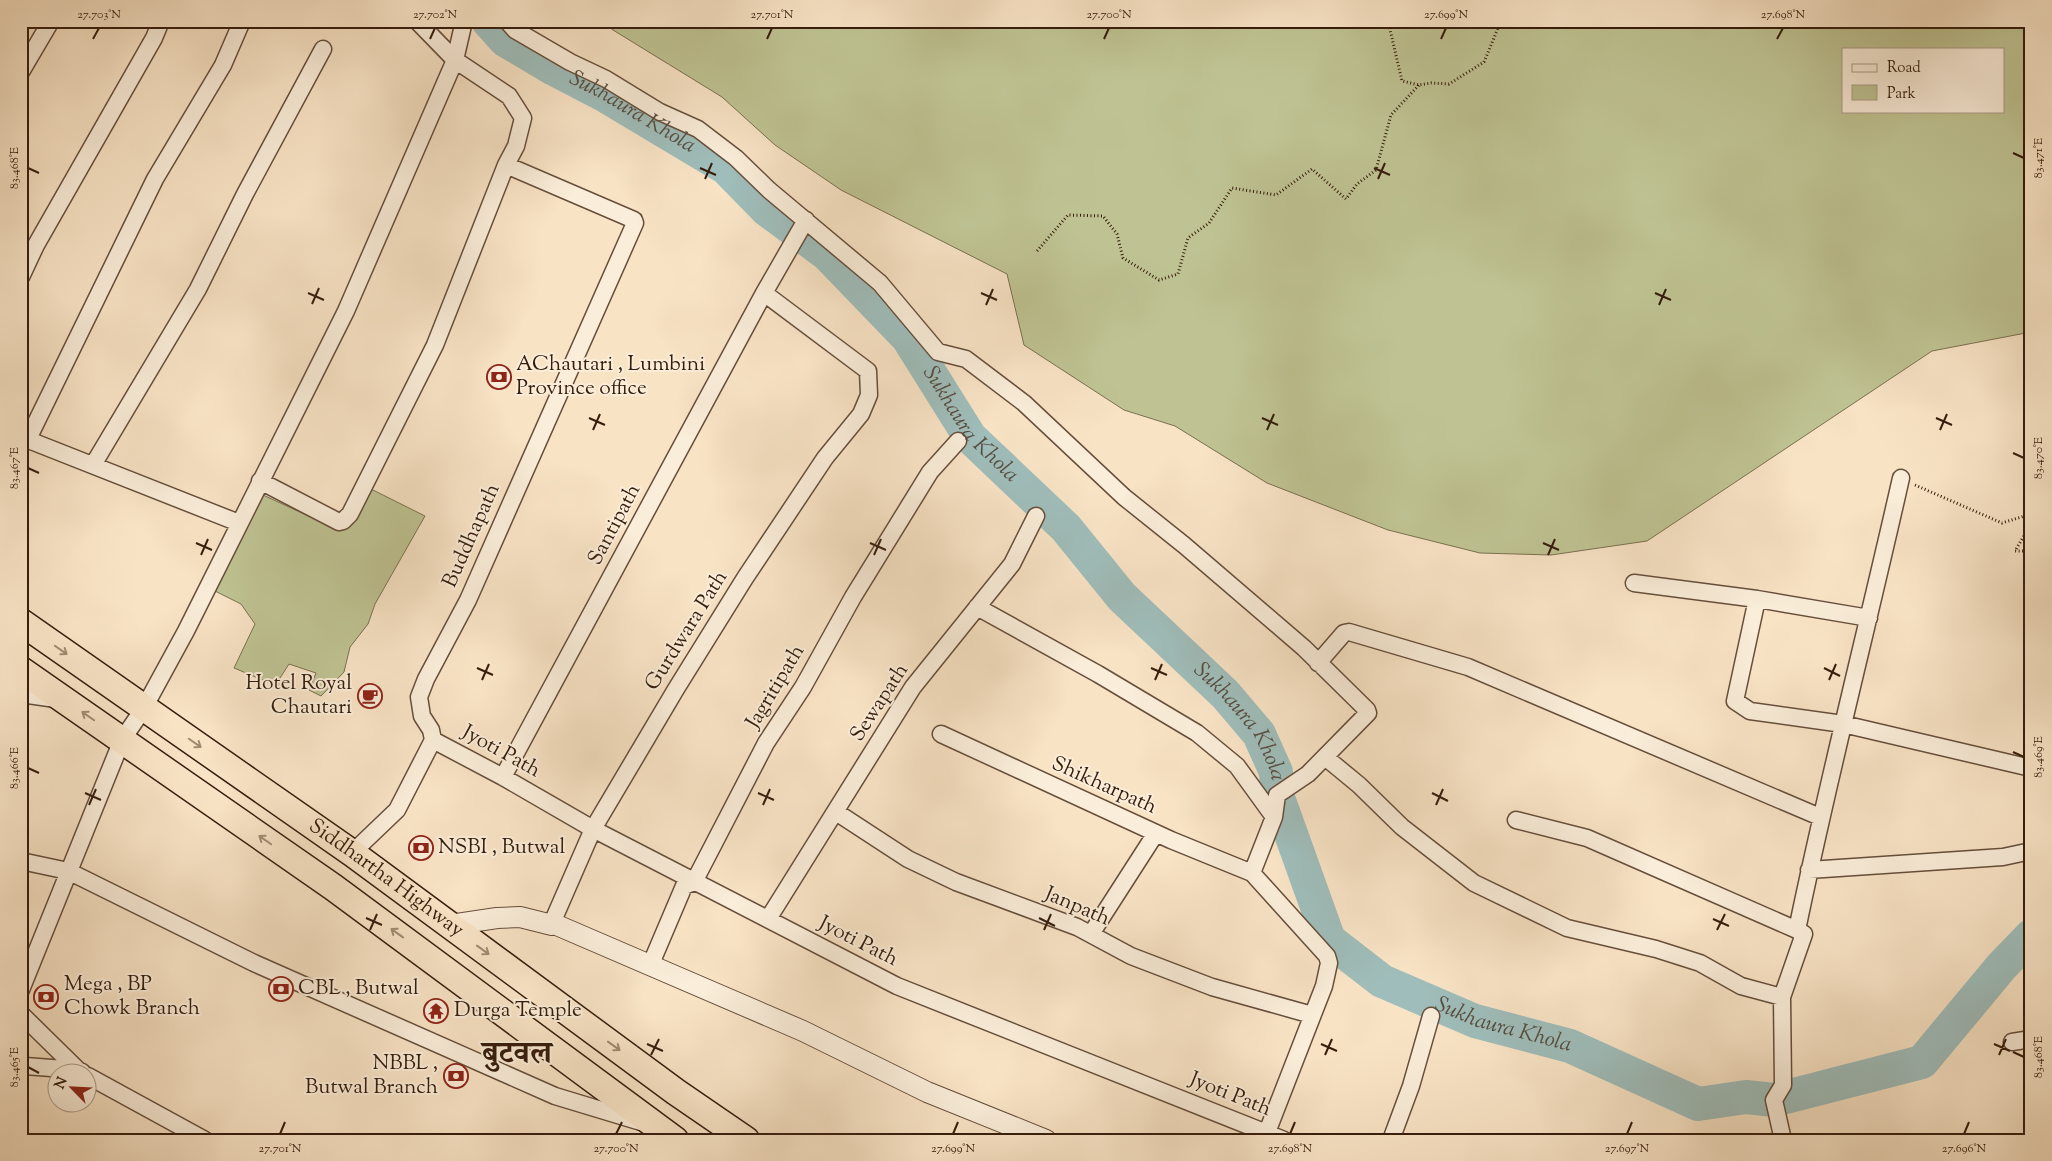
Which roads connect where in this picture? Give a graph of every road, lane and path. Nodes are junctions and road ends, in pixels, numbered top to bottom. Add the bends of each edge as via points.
1 (51, 21) edge
2 (161, 21) edge
3 (242, 21) edge
4 (416, 21) edge
5 (507, 21) edge
6 (1388, 21) edge
7 (1501, 21) edge
8 (463, 22) edge
9 (323, 49) dead end
10 (454, 60) junction
11 (21, 72) edge
12 (1419, 85) junction
13 (506, 165) junction
14 (806, 220) junction
15 (1037, 251) dead end
16 (21, 277) edge
17 (764, 293) junction
18 (24, 438) edge
19 (958, 440) dead end
20 (93, 465) junction
21 (1901, 478) joint
22 (260, 481) junction
23 (2031, 514) edge
24 (1036, 516) dead end
25 (239, 523) junction
26 (2031, 524) edge
27 (2031, 551) edge
28 (1634, 583) dead end
29 (1757, 599) junction
30 (977, 607) junction
31 (1869, 618) junction
32 (21, 622) edge
33 (1318, 663) junction
34 (21, 670) edge
35 (21, 694) edge
36 (66, 701) junction
37 (144, 708) junction
38 (1843, 724) junction
39 (941, 734) dead end
40 (122, 740) junction
41 (433, 740) junction
42 (1325, 757) junction
43 (2031, 768) edge
44 (503, 777) junction
45 (836, 812) junction
46 (1274, 817) junction
47 (1820, 817) junction
48 (1516, 820) dead end
49 (593, 829) junction
50 (1156, 833) junction
51 (2031, 851) edge
52 (352, 853) junction
53 (21, 861) edge
54 (1809, 870) junction
55 (68, 871) junction
56 (1252, 873) junction
57 (694, 882) junction
58 (768, 920) junction
59 (552, 924) junction
60 (450, 925) junction
61 (1796, 930) junction
62 (1092, 934) junction
63 (425, 953) junction
64 (650, 966) junction
65 (21, 990) edge
66 (1782, 997) junction
67 (21, 1014) edge
68 (1312, 1015) junction
69 (1431, 1016) dead end
70 (2031, 1039) edge
71 (2012, 1042) dead end
72 (74, 1064) edge
73 (22, 1069) edge
74 (48, 1071) edge
75 (98, 1081) edge
76 (666, 1133) edge
77 (1266, 1136) edge
78 (205, 1140) edge
79 (746, 1140) edge
80 (1046, 1140) edge
81 (1284, 1140) edge
82 (1391, 1140) edge
83 (1783, 1140) edge

1 - 11 street
2 - 16 street
3 - 18 street via 223,65 155,179
4 - 10 street
5 - 14 street via 515,30 570,62 606,79 660,112 698,129
6 - 12 path via 1402,81
7 - 12 path via 1484,62 1449,84
8 - 10 street
9 - 20 street via 198,289
10 - 13 street via 509,96 523,118 516,146
10 - 22 street via 346,311
12 - 15 path via 1391,115 1376,170 1356,184 1346,199 1312,169 1276,195 1232,188 1209,223 1188,238 1178,274 1160,280 1122,258 1117,234 1103,216 1068,215
13 - 22 street via 435,346 348,517 339,522
13 - 41 street, Buddhapath via 634,220 634,227 468,600 426,680 420,697 422,716
14 - 17 street, Santipath
14 - 33 street via 880,283 938,352 966,359 1024,403 1124,497
17 - 44 street, Santipath
17 - 49 street, Gurdwara Path via 868,371 869,395 861,414 825,458 745,578
18 - 20 street
19 - 57 street, Jagritipath via 930,472 853,597 803,686 766,743
20 - 25 street
21 - 23 path via 2002,523
21 - 31 street
22 - 25 street
24 - 30 street, Sewapath via 1012,564
25 - 37 street
26 - 27 path via 2015,551
28 - 29 street
29 - 31 street
29 - 38 street via 1735,701 1750,711
30 - 45 street, Sewapath via 913,687
30 - 46 street via 1197,733 1237,766
31 - 38 street
32 -> 37 highway, Siddhartha Highway
33 - 42 street via 1368,711
33 - 47 street via 1348,632 1468,667
34 - 36 highway, Siddhartha Highway
35 - 36 street
40 -> 36 highway, Siddhartha Highway
37 - 40 street
37 -> 52 highway, Siddhartha Highway
38 - 43 street
38 - 47 street
39 - 50 street, Shikharpath
40 - 55 street
63 -> 40 highway, Siddhartha Highway
41 - 44 street, Jyoti Path
41 - 52 street via 397,810
42 - 46 street via 1308,774 1277,795
42 - 66 street via 1402,827 1474,883 1567,928 1700,963 1741,986
44 - 49 street, Jyoti Path
45 - 58 street, Sewapath
45 - 62 street, Janpath via 908,859 956,882
46 - 56 street
47 - 54 street
48 - 61 street via 1587,838
49 - 57 street, Jyoti Path
49 - 59 street, Gurdwara Path
50 - 56 street, Shikharpath
50 - 62 street
51 - 54 street via 2002,857
52 - 60 highway, Siddhartha Highway
53 - 55 street
54 - 61 street
55 - 65 street
55 - 76 street via 254,963 555,1096
56 - 68 street via 1327,956 1329,963 1324,986
57 - 58 street, Jyoti Path
57 - 64 street, Jagritipath via 684,886
58 - 77 street, Jyoti Path via 897,986
59 - 60 street via 520,917
59 - 64 street
60 - 63 highway
60 -> 79 highway, Siddhartha Highway
61 - 66 street via 1804,934
62 - 68 street, Janpath via 1132,956 1212,987
63 - 76 highway, Siddhartha Highway
64 - 80 street via 803,1031 928,1092
66 - 83 street via 1783,1085 1774,1100
67 - 72 street
68 - 77 street
69 - 82 street
70 - 71 street
73 - 74 street
75 - 78 street
77 - 81 street, Jyoti Path

